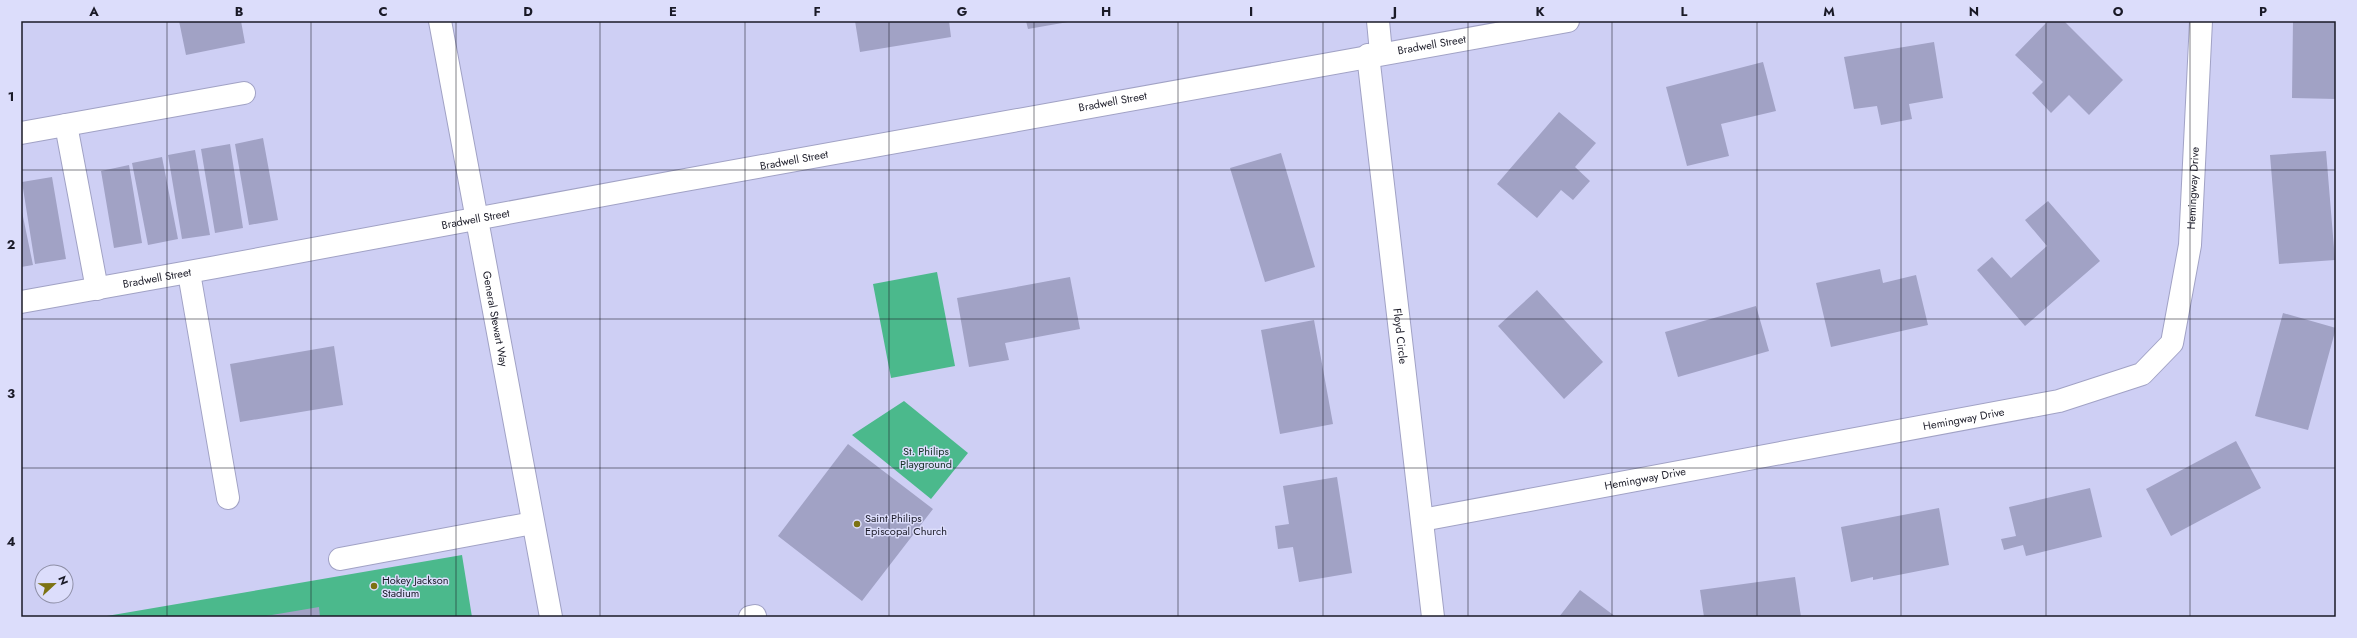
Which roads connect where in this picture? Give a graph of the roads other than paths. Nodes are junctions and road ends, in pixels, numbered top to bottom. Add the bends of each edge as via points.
1 (440, 21) edge
2 (1378, 21) edge
3 (1568, 21) edge
4 (2201, 21) edge
5 (1375, 54) junction
6 (244, 93) dead end
7 (66, 125) junction
8 (21, 133) edge
9 (475, 219) junction
10 (189, 273) junction
11 (97, 289) junction
12 (21, 302) edge
13 (228, 498) dead end
14 (1422, 520) junction
15 (533, 524) junction
16 (340, 559) dead end
17 (551, 617) edge
18 (1433, 617) edge

1 - 9 street, General Stewart Way
2 - 5 street, Floyd Circle
3 - 5 street, Bradwell Street
4 - 14 street, Hemingway Drive via 2190,245 2172,342 2142,374 2059,401
5 - 9 street, Bradwell Street
5 - 14 street, Floyd Circle
6 - 7 street
7 - 8 street
7 - 11 street
9 - 10 street, Bradwell Street
9 - 15 street, General Stewart Way
10 - 11 street, Bradwell Street
10 - 13 street
11 - 12 street, Bradwell Street
14 - 18 street, Floyd Circle
15 - 16 street
15 - 17 street, General Stewart Way

